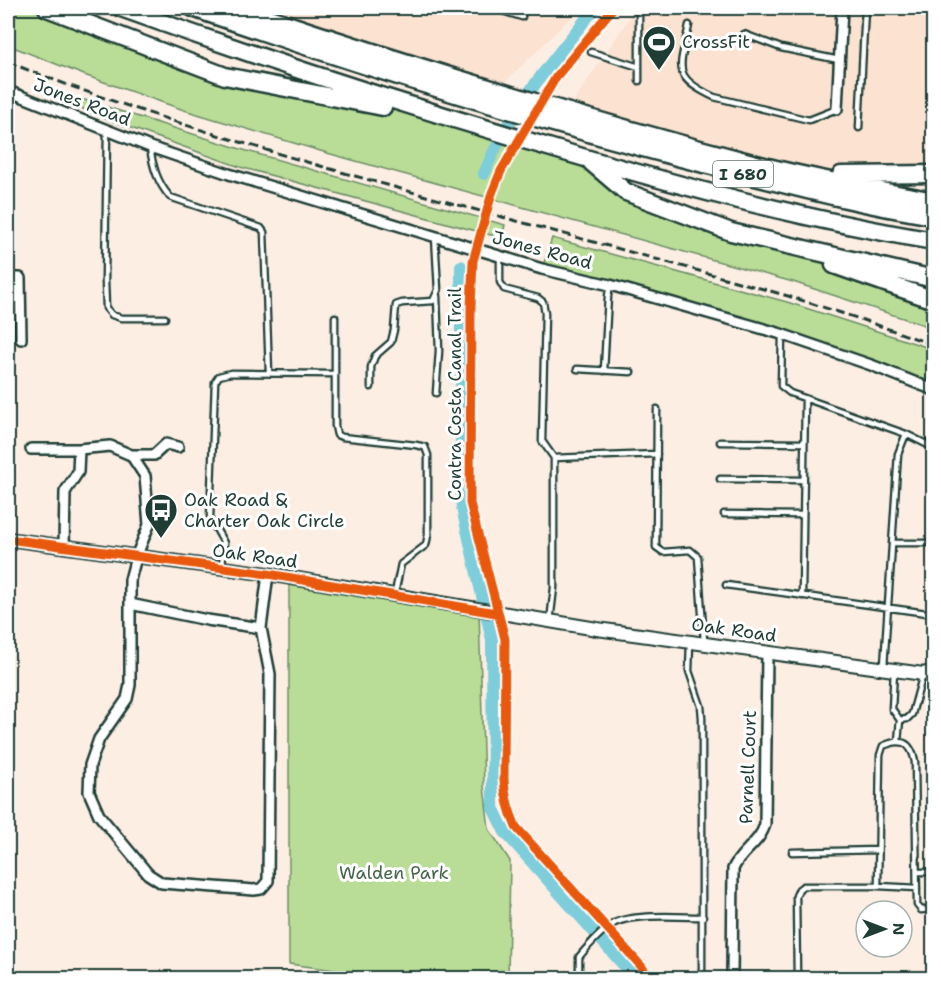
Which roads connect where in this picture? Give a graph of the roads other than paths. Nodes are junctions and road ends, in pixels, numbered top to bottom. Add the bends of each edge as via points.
1 (47, 8) edge
2 (121, 8) edge
3 (193, 8) edge
4 (239, 8) edge
5 (493, 8) edge
6 (522, 8) edge
7 (639, 8) edge
8 (842, 8) edge
9 (864, 8) edge
10 (933, 16) edge
11 (689, 25) dead end
12 (744, 34) dead end
13 (933, 39) edge
14 (591, 52) dead end
15 (839, 60) junction
16 (639, 67) junction
17 (639, 81) dead end
18 (8, 90) edge
19 (495, 98) junction
20 (837, 109) joint
21 (561, 118) junction
22 (467, 123) junction
23 (858, 128) dead end
24 (107, 130) junction
25 (150, 147) junction
26 (588, 159) junction
27 (933, 174) edge
28 (809, 176) junction
29 (933, 201) edge
30 (933, 216) edge
31 (435, 236) junction
32 (933, 241) edge
33 (777, 243) junction
34 (500, 256) junction
35 (8, 278) edge
36 (933, 279) edge
37 (610, 285) junction
38 (437, 296) junction
39 (933, 300) edge
40 (335, 317) dead end
41 (165, 318) dead end
42 (782, 334) junction
43 (21, 339) dead end
44 (577, 369) dead end
45 (604, 371) junction
46 (631, 372) dead end
47 (269, 373) junction
48 (335, 374) junction
49 (371, 387) dead end
50 (933, 390) edge
51 (436, 393) dead end
52 (805, 399) junction
53 (657, 409) dead end
54 (906, 434) junction
55 (720, 442) dead end
56 (804, 442) junction
57 (178, 447) dead end
58 (933, 448) edge
59 (31, 449) dead end
60 (79, 449) junction
61 (657, 454) junction
62 (131, 455) junction
63 (554, 459) junction
64 (720, 479) dead end
65 (804, 480) junction
66 (724, 514) dead end
67 (804, 515) junction
68 (8, 538) edge
69 (892, 543) junction
70 (933, 543) edge
71 (64, 547) junction
72 (136, 557) junction
73 (222, 568) junction
74 (268, 574) junction
75 (726, 585) dead end
76 (394, 596) junction
77 (802, 596) junction
78 (130, 604) junction
79 (888, 607) junction
80 (933, 614) edge
81 (550, 622) junction
82 (261, 628) junction
83 (690, 642) junction
84 (704, 644) junction
85 (767, 653) junction
86 (889, 669) junction
87 (930, 675) edge
88 (900, 720) junction
89 (898, 741) junction
90 (878, 850) junction
91 (792, 852) dead end
92 (917, 872) junction
93 (933, 872) edge
94 (878, 886) junction
95 (917, 888) junction
96 (933, 909) edge
97 (703, 917) junction
98 (579, 978) edge
99 (702, 978) edge
100 (732, 978) edge
101 (796, 978) edge

1 - 22 highway via 225,76
2 - 22 highway, I 680
3 - 19 highway, I 680 via 369,68
4 - 19 highway, I 680
5 - 6 lane via 522,17
7 - 16 lane
8 - 15 street
9 - 23 lane
10 - 13 lane
11 - 20 lane via 682,75 703,92 808,120
12 - 15 lane via 781,48
14 - 16 lane
15 - 20 street
16 - 17 lane
18 - 24 street, Jones Road
19 - 21 highway, I 680
21 - 28 highway, I 680
21 - 30 highway, I 680 via 782,184
22 - 26 highway, I 680
24 - 25 street, Jones Road
24 - 41 lane via 106,308 121,318
25 - 31 street, Jones Road
25 - 47 lane via 153,167 170,197 264,232
26 - 32 highway, I 680 via 815,218
26 - 33 highway via 626,192 731,232
27 - 28 highway
28 - 29 highway, I 680
31 - 34 street, Jones Road
31 - 38 lane
33 - 36 highway
33 - 39 highway
34 - 37 street, Jones Road
34 - 63 lane via 500,282 504,290 543,302 542,441
35 - 43 street via 20,278
37 - 42 street, Jones Road
37 - 45 lane
38 - 49 lane via 433,301 396,305 391,342 375,356
38 - 51 lane
40 - 48 lane
42 - 50 street, Jones Road
42 - 52 lane via 781,386
44 - 45 lane
45 - 46 lane
47 - 48 lane
47 - 73 lane via 231,373 219,376 215,382 210,518 224,543
48 - 76 lane via 338,435 425,447 428,455 426,545 401,564
52 - 54 lane
52 - 56 lane
53 - 61 lane
54 - 58 lane
54 - 69 lane via 898,454
55 - 56 lane
56 - 65 lane
57 - 62 street via 166,444 154,455
59 - 60 street
60 - 62 street via 110,446
60 - 71 street via 78,472 65,492
61 - 63 lane
61 - 84 lane via 656,547 663,552 690,550 698,557
62 - 72 street via 145,476 149,525
63 - 81 lane via 554,588
64 - 65 lane
65 - 67 lane
66 - 67 lane
67 - 77 lane
68 - 71 main road, Oak Road
69 - 70 lane
69 - 79 lane
71 - 72 main road, Oak Road
72 - 73 main road, Oak Road
72 - 78 street via 130,580
73 - 74 main road, Oak Road
74 - 76 main road, Oak Road
74 - 82 street
75 - 77 lane
76 - 81 main road, Oak Road
77 - 79 lane
78 - 82 street
78 - 82 street via 127,699 99,739 90,765 89,792 99,815 148,874 162,883 254,890 268,881 270,674
79 - 80 lane
79 - 86 lane
81 - 83 main road, Oak Road
83 - 84 main road, Oak Road
83 - 97 lane via 689,671 702,706
84 - 85 main road, Oak Road
85 - 86 main road, Oak Road
85 - 100 street, Parnell Court via 765,824 733,869
86 - 87 main road, Oak Road
86 - 88 lane via 892,710
87 - 88 lane via 912,714
88 - 89 lane
89 - 90 lane via 883,746 880,755
89 - 92 lane via 913,751 915,762
90 - 91 lane
90 - 94 lane
92 - 93 lane
92 - 95 lane
94 - 95 lane
94 - 101 lane via 799,889
95 - 96 lane via 917,905
97 - 98 lane via 626,919 614,923 579,957
97 - 99 lane

